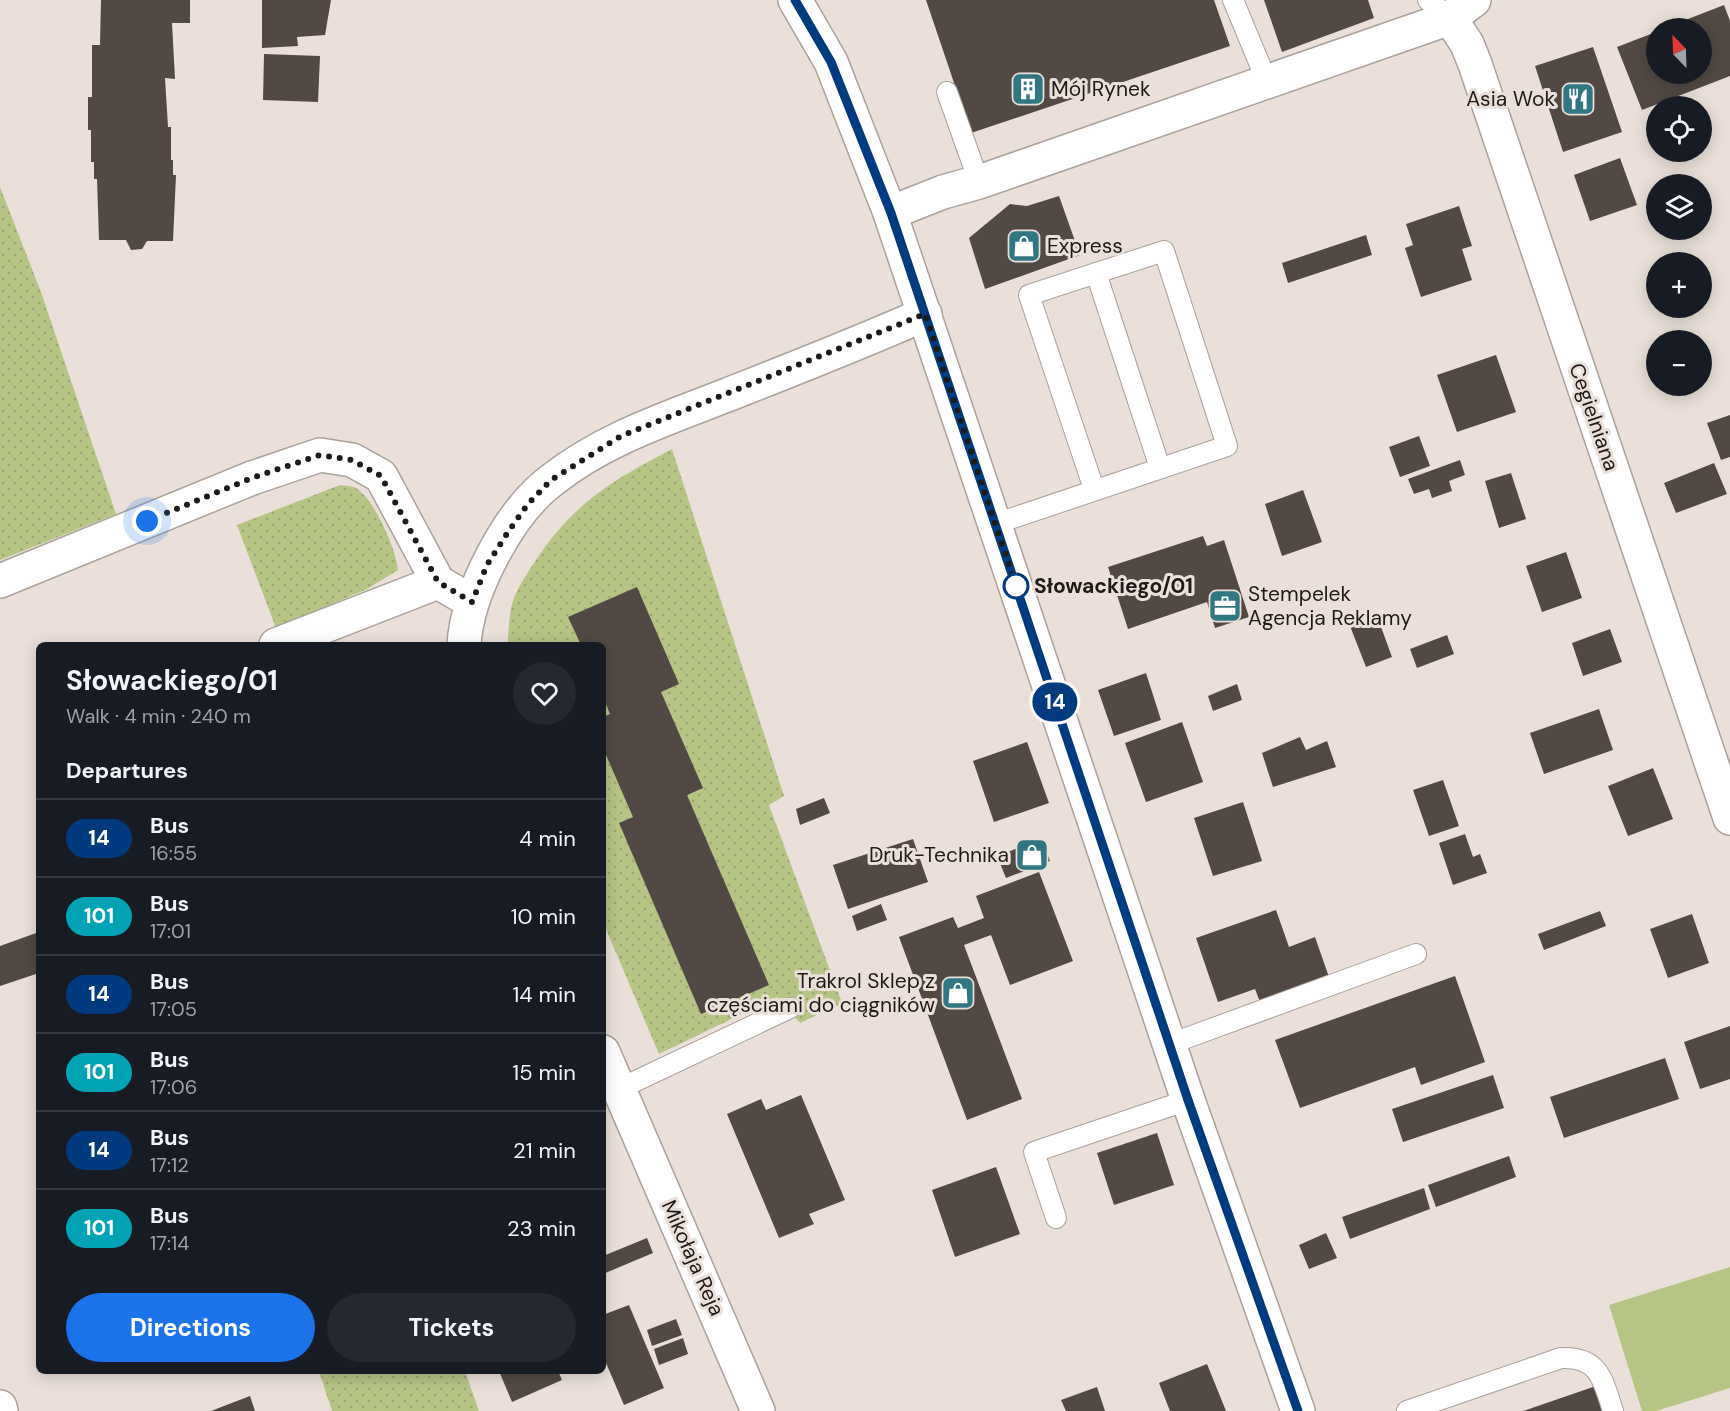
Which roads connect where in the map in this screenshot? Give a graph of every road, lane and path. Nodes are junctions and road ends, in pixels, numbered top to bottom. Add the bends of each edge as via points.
1 (795, 0) edge
2 (1233, 0) edge
3 (1451, 6) edge
4 (1268, 84) junction
5 (947, 92) dead end
6 (979, 182) junction
7 (891, 213) junction
8 (1096, 273) junction
9 (925, 314) junction
10 (1160, 468) junction
11 (1094, 489) junction
12 (995, 524) junction
13 (0, 581) edge
14 (438, 582) junction
15 (472, 602) junction
16 (284, 642) edge
17 (465, 642) edge
18 (1730, 818) edge
19 (1416, 954) dead end
20 (790, 1008) dead end
21 (1170, 1044) junction
22 (606, 1064) edge
23 (1188, 1100) junction
24 (616, 1103) edge
25 (1056, 1218) dead end
26 (758, 1411) edge
27 (1298, 1411) edge
28 (1407, 1411) edge
29 (1613, 1411) edge

1 - 7 street via 831,62
2 - 4 lane
3 - 4 street
3 - 18 street, Cegielniana via 1475,64
4 - 6 street
5 - 6 lane
6 - 7 street
7 - 9 street
8 - 10 lane
8 - 10 lane via 1164,250 1227,446
8 - 11 lane via 1029,295
9 - 12 street
9 - 15 street via 621,436 551,480 508,532 487,565
10 - 11 lane
11 - 12 lane
12 - 21 street
13 - 14 street via 252,478 320,455 352,460 381,476
14 - 15 street
14 - 16 street
15 - 17 street
19 - 21 lane
20 - 24 lane
21 - 23 street
22 - 24 street, Mikołaja Reja
23 - 25 lane via 1034,1152
23 - 27 street
24 - 26 street, Mikołaja Reja
28 - 29 lane via 1561,1358 1582,1360 1598,1371

